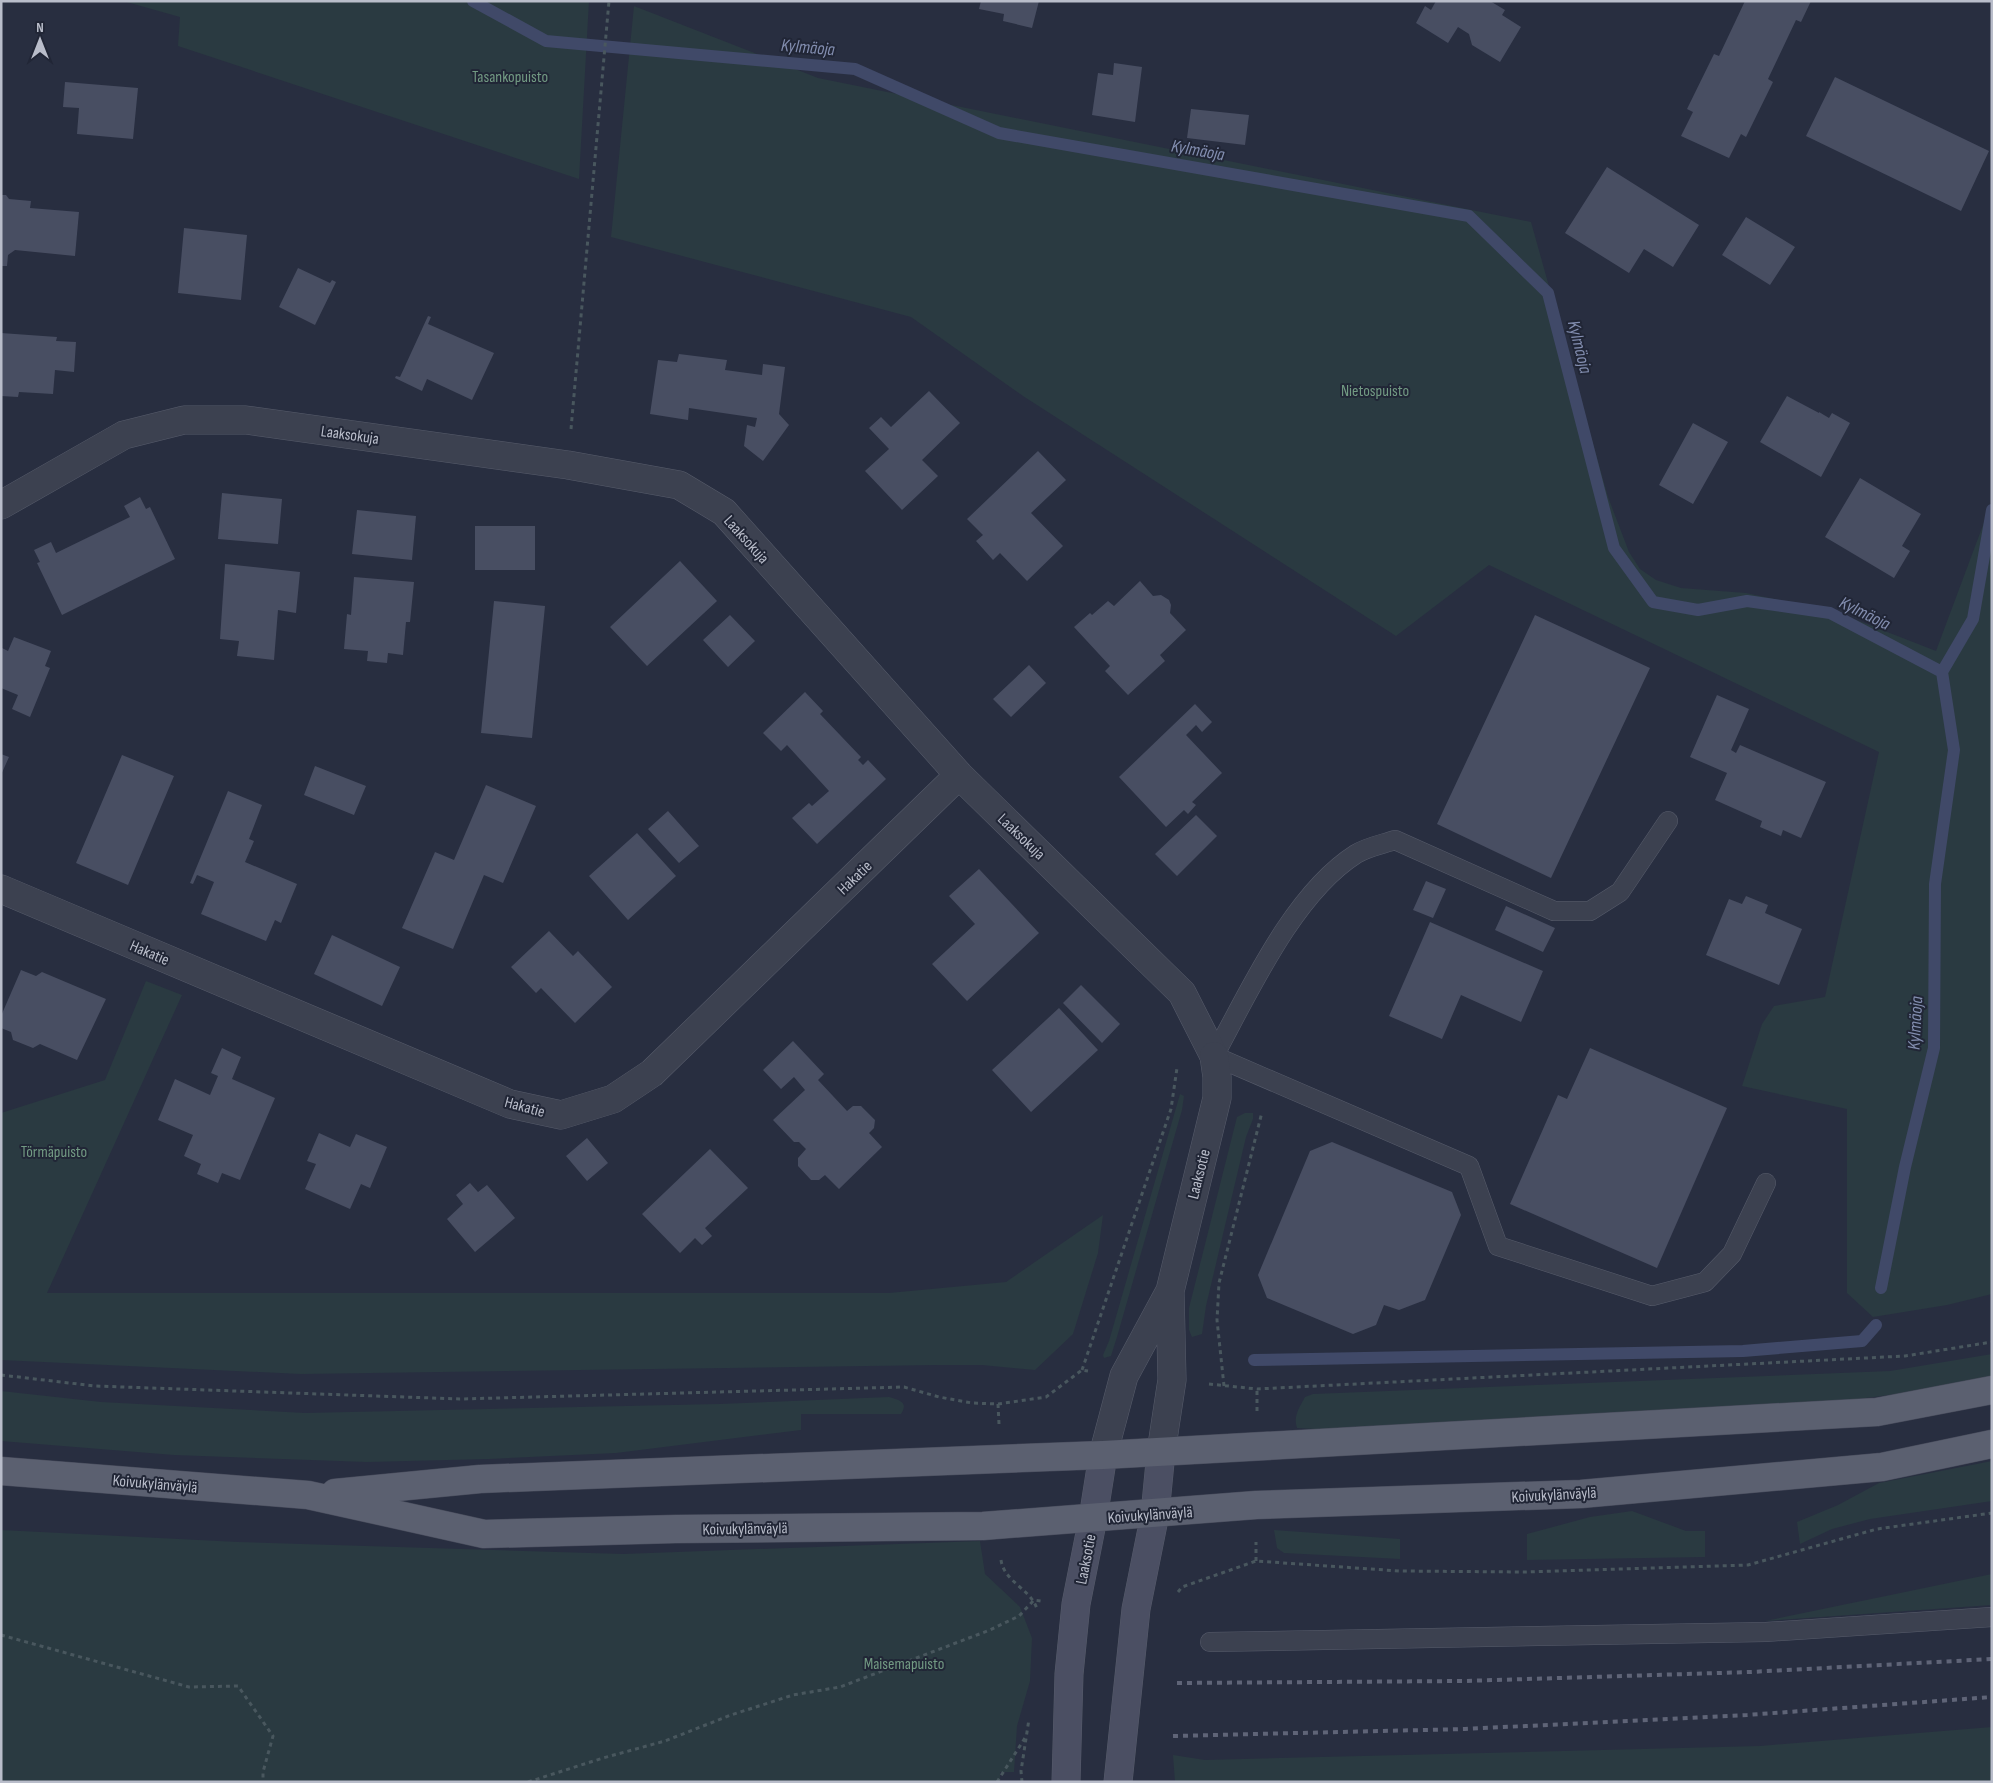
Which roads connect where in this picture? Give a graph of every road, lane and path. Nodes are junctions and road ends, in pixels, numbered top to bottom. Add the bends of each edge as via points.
1 (609, 1) edge
2 (568, 465) junction
3 (1, 504) edge
4 (960, 775) junction
5 (1668, 821) dead end
6 (1, 889) edge
7 (1214, 1056) junction
8 (1178, 1061) dead end
9 (1268, 1080) junction
10 (1766, 1183) dead end
11 (1170, 1291) junction
12 (1992, 1342) edge
13 (1082, 1370) junction
14 (1, 1375) edge
15 (1124, 1376) junction
16 (1172, 1380) junction
17 (1224, 1386) junction
18 (1992, 1390) edge
19 (998, 1404) junction
20 (1992, 1444) edge
21 (1161, 1452) junction
22 (1103, 1455) junction
23 (999, 1459) junction
24 (1, 1471) edge
25 (308, 1496) junction
26 (1992, 1513) edge
27 (1155, 1514) junction
28 (1093, 1518) junction
29 (996, 1525) junction
30 (1176, 1595) dead end
31 (1034, 1600) junction
32 (1039, 1615) dead end
33 (1992, 1617) edge
34 (1, 1635) edge
35 (1210, 1642) dead end
36 (1031, 1711) dead end
37 (1026, 1737) junction
38 (263, 1782) edge
39 (528, 1782) edge
40 (997, 1782) edge
41 (1022, 1782) edge
42 (1066, 1782) edge
43 (1118, 1782) edge

1 - 2 path
2 - 3 street, Laaksokuja via 246,420 184,420 124,435
2 - 4 street, Laaksokuja via 678,485 724,512
4 - 6 street, Hakatie via 652,1073 613,1098 561,1116 510,1104
4 - 7 street, Laaksokuja via 1182,992
5 - 7 lane via 1620,892 1590,911 1554,911 1395,840 1357,853 1325,877 1278,939
7 - 9 lane
7 - 11 street, Laaksotie via 1217,1098
8 - 13 path via 1171,1109
9 - 10 lane via 1470,1166 1498,1246 1652,1296 1705,1282 1732,1254
9 - 17 path via 1219,1283 1217,1320
11 - 15 street, Laaksotie
11 - 16 street, Laaksotie
12 - 17 path via 1905,1356 1257,1389
13 - 15 path
13 - 19 path via 1046,1397
14 - 19 path via 95,1386 460,1399 904,1387 947,1399
15 - 22 street, Laaksotie
16 - 17 path
16 - 21 street, Laaksotie
18 - 21 main road, Koivukylänväylä via 1877,1412
19 - 23 path
20 - 27 main road, Koivukylänväylä via 1882,1467 1581,1494 1256,1505
21 - 22 main road, Koivukylänväylä
21 - 27 main road, Laaksotie
22 - 23 main road, Koivukylänväylä
22 - 28 main road, Laaksotie
23 - 25 main road, Koivukylänväylä via 480,1478
24 - 25 main road, Koivukylänväylä
25 - 29 main road, Koivukylänväylä via 484,1534
26 - 30 path via 1877,1529 1748,1565 1526,1572 1399,1571 1256,1561 1182,1587
27 - 28 main road, Koivukylänväylä
27 - 43 main road, Laaksotie via 1136,1608
28 - 29 main road, Koivukylänväylä
28 - 42 main road, Laaksotie via 1076,1604
29 - 31 path via 1002,1565 1012,1581
31 - 32 path
31 - 39 path via 1019,1616 990,1630 885,1671 840,1687 793,1695 664,1741
33 - 35 lane via 1766,1632
34 - 38 path via 190,1687 238,1686 273,1736
36 - 37 path
37 - 40 path
37 - 41 path

